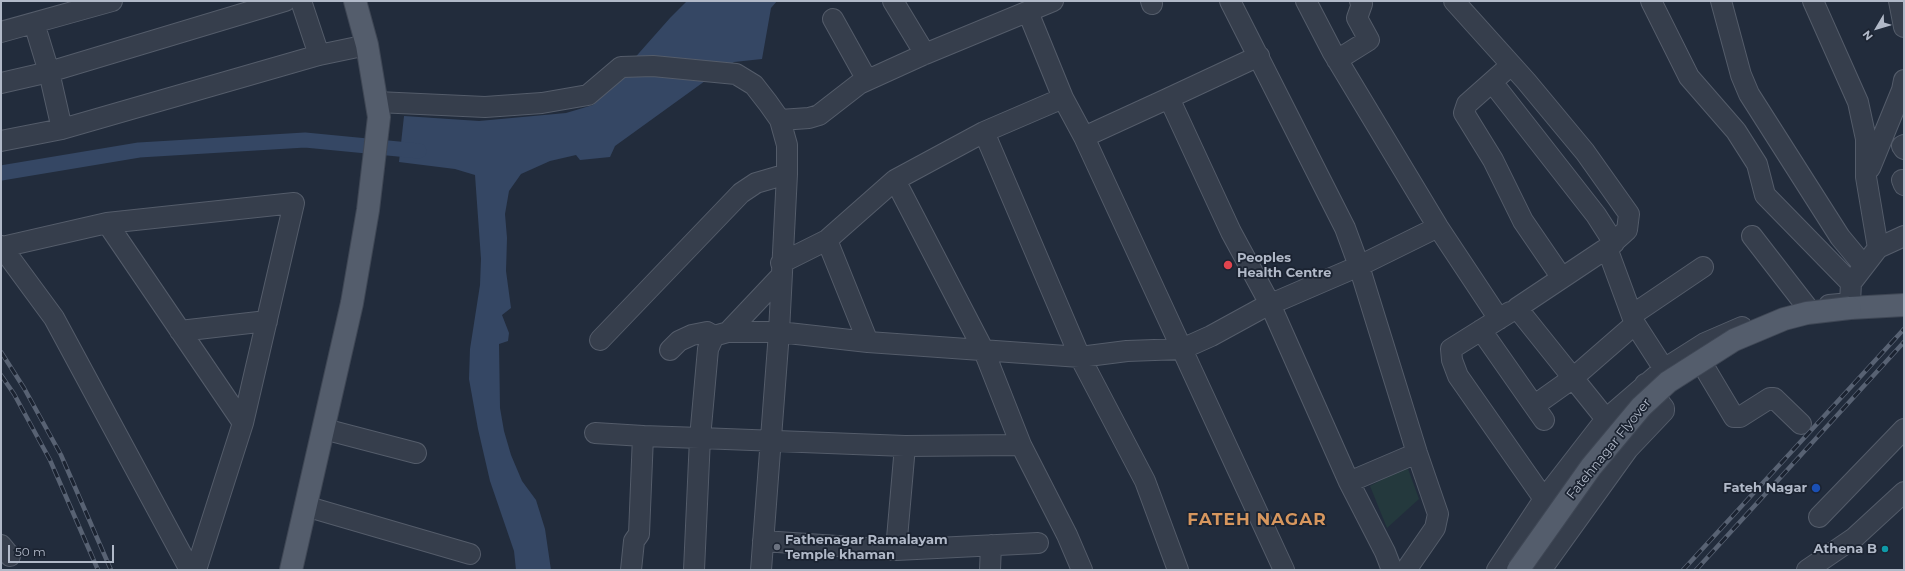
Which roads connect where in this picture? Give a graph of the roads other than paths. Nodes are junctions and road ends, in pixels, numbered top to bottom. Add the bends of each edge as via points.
1 (112, 1) edge
2 (285, 1) edge
3 (301, 1) edge
4 (355, 1) edge
5 (893, 1) edge
6 (1053, 1) edge
7 (1230, 1) edge
8 (1306, 1) edge
9 (1360, 1) edge
10 (1454, 1) edge
11 (1651, 1) edge
12 (1721, 1) edge
13 (1813, 1) edge
14 (1899, 1) edge
15 (1028, 12) junction
16 (44, 14) edge
17 (833, 19) dead end
18 (1904, 27) edge
19 (1, 32) edge
20 (367, 45) junction
21 (925, 54) junction
22 (319, 55) junction
23 (1259, 56) junction
24 (1337, 60) junction
25 (1511, 65) junction
26 (49, 72) junction
27 (867, 80) junction
28 (1904, 80) edge
29 (1492, 82) junction
30 (1, 83) edge
31 (1063, 98) junction
32 (1169, 98) junction
33 (378, 109) junction
34 (780, 120) junction
35 (62, 129) junction
36 (984, 132) junction
37 (1084, 137) junction
38 (1, 141) edge
39 (1904, 145) edge
40 (1904, 149) edge
41 (787, 174) junction
42 (1866, 177) junction
43 (895, 180) junction
44 (107, 223) junction
45 (1438, 227) junction
46 (1752, 236) dead end
47 (1904, 236) edge
48 (826, 240) junction
49 (1611, 246) junction
50 (2, 247) edge
51 (1878, 248) junction
52 (1359, 266) junction
53 (1864, 266) junction
54 (1704, 267) dead end
55 (781, 270) junction
56 (1562, 278) junction
57 (1851, 283) junction
58 (1270, 304) junction
59 (1904, 305) edge
60 (1807, 307) junction
61 (1517, 308) junction
62 (1499, 318) junction
63 (1634, 319) junction
64 (1904, 319) edge
65 (267, 321) junction
66 (1481, 330) junction
67 (180, 331) junction
68 (779, 332) junction
69 (721, 334) junction
70 (600, 340) dead end
71 (868, 342) junction
72 (1182, 349) junction
73 (670, 350) dead end
74 (1694, 350) junction
75 (984, 351) junction
76 (1080, 357) junction
77 (1664, 370) junction
78 (1572, 378) junction
79 (1645, 384) junction
80 (1606, 419) junction
81 (243, 423) junction
82 (1800, 424) dead end
83 (324, 429) junction
84 (1904, 429) edge
85 (595, 433) dead end
86 (643, 436) junction
87 (700, 438) junction
88 (770, 440) junction
89 (1021, 445) junction
90 (904, 446) junction
91 (416, 453) dead end
92 (1417, 453) junction
93 (1349, 482) junction
94 (1904, 492) edge
95 (1544, 499) junction
96 (305, 506) junction
97 (1904, 511) edge
98 (1819, 517) dead end
99 (1854, 538) junction
100 (763, 541) junction
101 (1038, 543) dead end
102 (991, 545) junction
103 (896, 550) junction
104 (470, 554) dead end
105 (190, 570) edge
106 (196, 570) edge
107 (291, 570) edge
108 (631, 570) edge
109 (694, 570) edge
110 (761, 570) edge
111 (990, 570) edge
112 (1082, 570) edge
113 (1178, 570) edge
114 (1284, 570) edge
115 (1392, 570) edge
116 (1406, 570) edge
117 (1496, 570) edge
118 (1518, 570) edge
119 (1530, 570) edge
120 (1541, 570) edge
121 (1807, 570) edge

1 - 16 street
2 - 26 street
3 - 22 street
4 - 20 main road
5 - 21 street
6 - 15 street
7 - 23 street
8 - 24 street
9 - 24 street via 1362,4 1357,18 1369,40
10 - 25 street
11 - 57 street via 1690,76 1736,131 1757,164 1765,195
12 - 53 street via 1741,75 1749,94 1840,237
13 - 42 street via 1858,102 1866,139
14 - 18 street
15 - 21 street
15 - 31 street
16 - 19 street
16 - 26 street
17 - 27 street
20 - 22 street
20 - 33 main road
21 - 27 street
22 - 35 street
23 - 32 street
23 - 52 street via 1345,228
24 - 45 street
25 - 29 street
25 - 49 street via 1585,152 1626,208 1630,222 1627,230
26 - 30 street
26 - 35 street
27 - 34 street via 820,115
28 - 42 street
29 - 49 street via 1596,215
29 - 56 street via 1467,104 1464,113 1493,160 1523,221
31 - 36 street
31 - 37 street
32 - 37 street
32 - 58 street via 1231,232
33 - 34 street via 542,103 588,95 621,67 653,66 736,74 754,86
33 - 83 main road via 368,210 352,304
34 - 41 street via 786,145
35 - 38 street
36 - 43 street
36 - 76 street
37 - 72 street
39 - 40 street
41 - 55 street
41 - 70 street via 756,183 741,192
42 - 51 street
43 - 48 street
43 - 75 street
44 - 50 street
44 - 65 street via 294,203
44 - 67 street
45 - 52 street
45 - 62 street
46 - 60 street
47 - 51 street
48 - 55 street
48 - 71 street
49 - 56 street
49 - 63 street
50 - 105 street via 54,318
51 - 53 street
52 - 58 street
52 - 92 street
53 - 57 street
54 - 63 street
55 - 68 street
55 - 69 street
56 - 61 street
57 - 60 street via 1850,302
58 - 72 street
58 - 93 street
59 - 118 main road, Fatehnagar Flyover, bridge via 1822,311 1784,319 1734,340 1668,382 1641,407 1591,467
60 - 74 street via 1748,325
61 - 62 street
61 - 78 street
62 - 66 street
63 - 77 street
63 - 78 street
64 - 119 main road, Fatehnagar Flyover via 1806,327 1774,337 1685,384 1650,414 1615,455
65 - 67 street
65 - 81 street
66 - 78 street via 1540,413
66 - 95 street via 1451,349 1452,360 1458,376
67 - 81 street
68 - 69 street
68 - 71 street
68 - 88 street
69 - 73 street via 707,332 692,336 679,341
69 - 87 street via 708,349
71 - 75 street
72 - 76 street via 1127,351
72 - 114 street
74 - 77 street
74 - 82 street via 1734,417 1740,417 1774,398
75 - 76 street
75 - 89 street
76 - 113 street via 1145,481
77 - 79 street
78 - 80 street
79 - 80 street
79 - 120 street via 1664,411 1628,449
80 - 95 street
81 - 106 street
83 - 91 street
83 - 96 main road
84 - 98 street
85 - 86 street
86 - 87 street
86 - 108 street via 639,534 634,541
87 - 88 street
87 - 109 street
88 - 90 street
88 - 100 street
89 - 90 street
89 - 112 street
90 - 103 street
92 - 93 street
92 - 116 street via 1438,514 1435,528
93 - 115 street
94 - 99 street
95 - 117 street
96 - 104 street
96 - 107 main road
97 - 99 street
99 - 121 street
100 - 103 street
100 - 110 street
101 - 102 street
102 - 103 street
102 - 111 street

